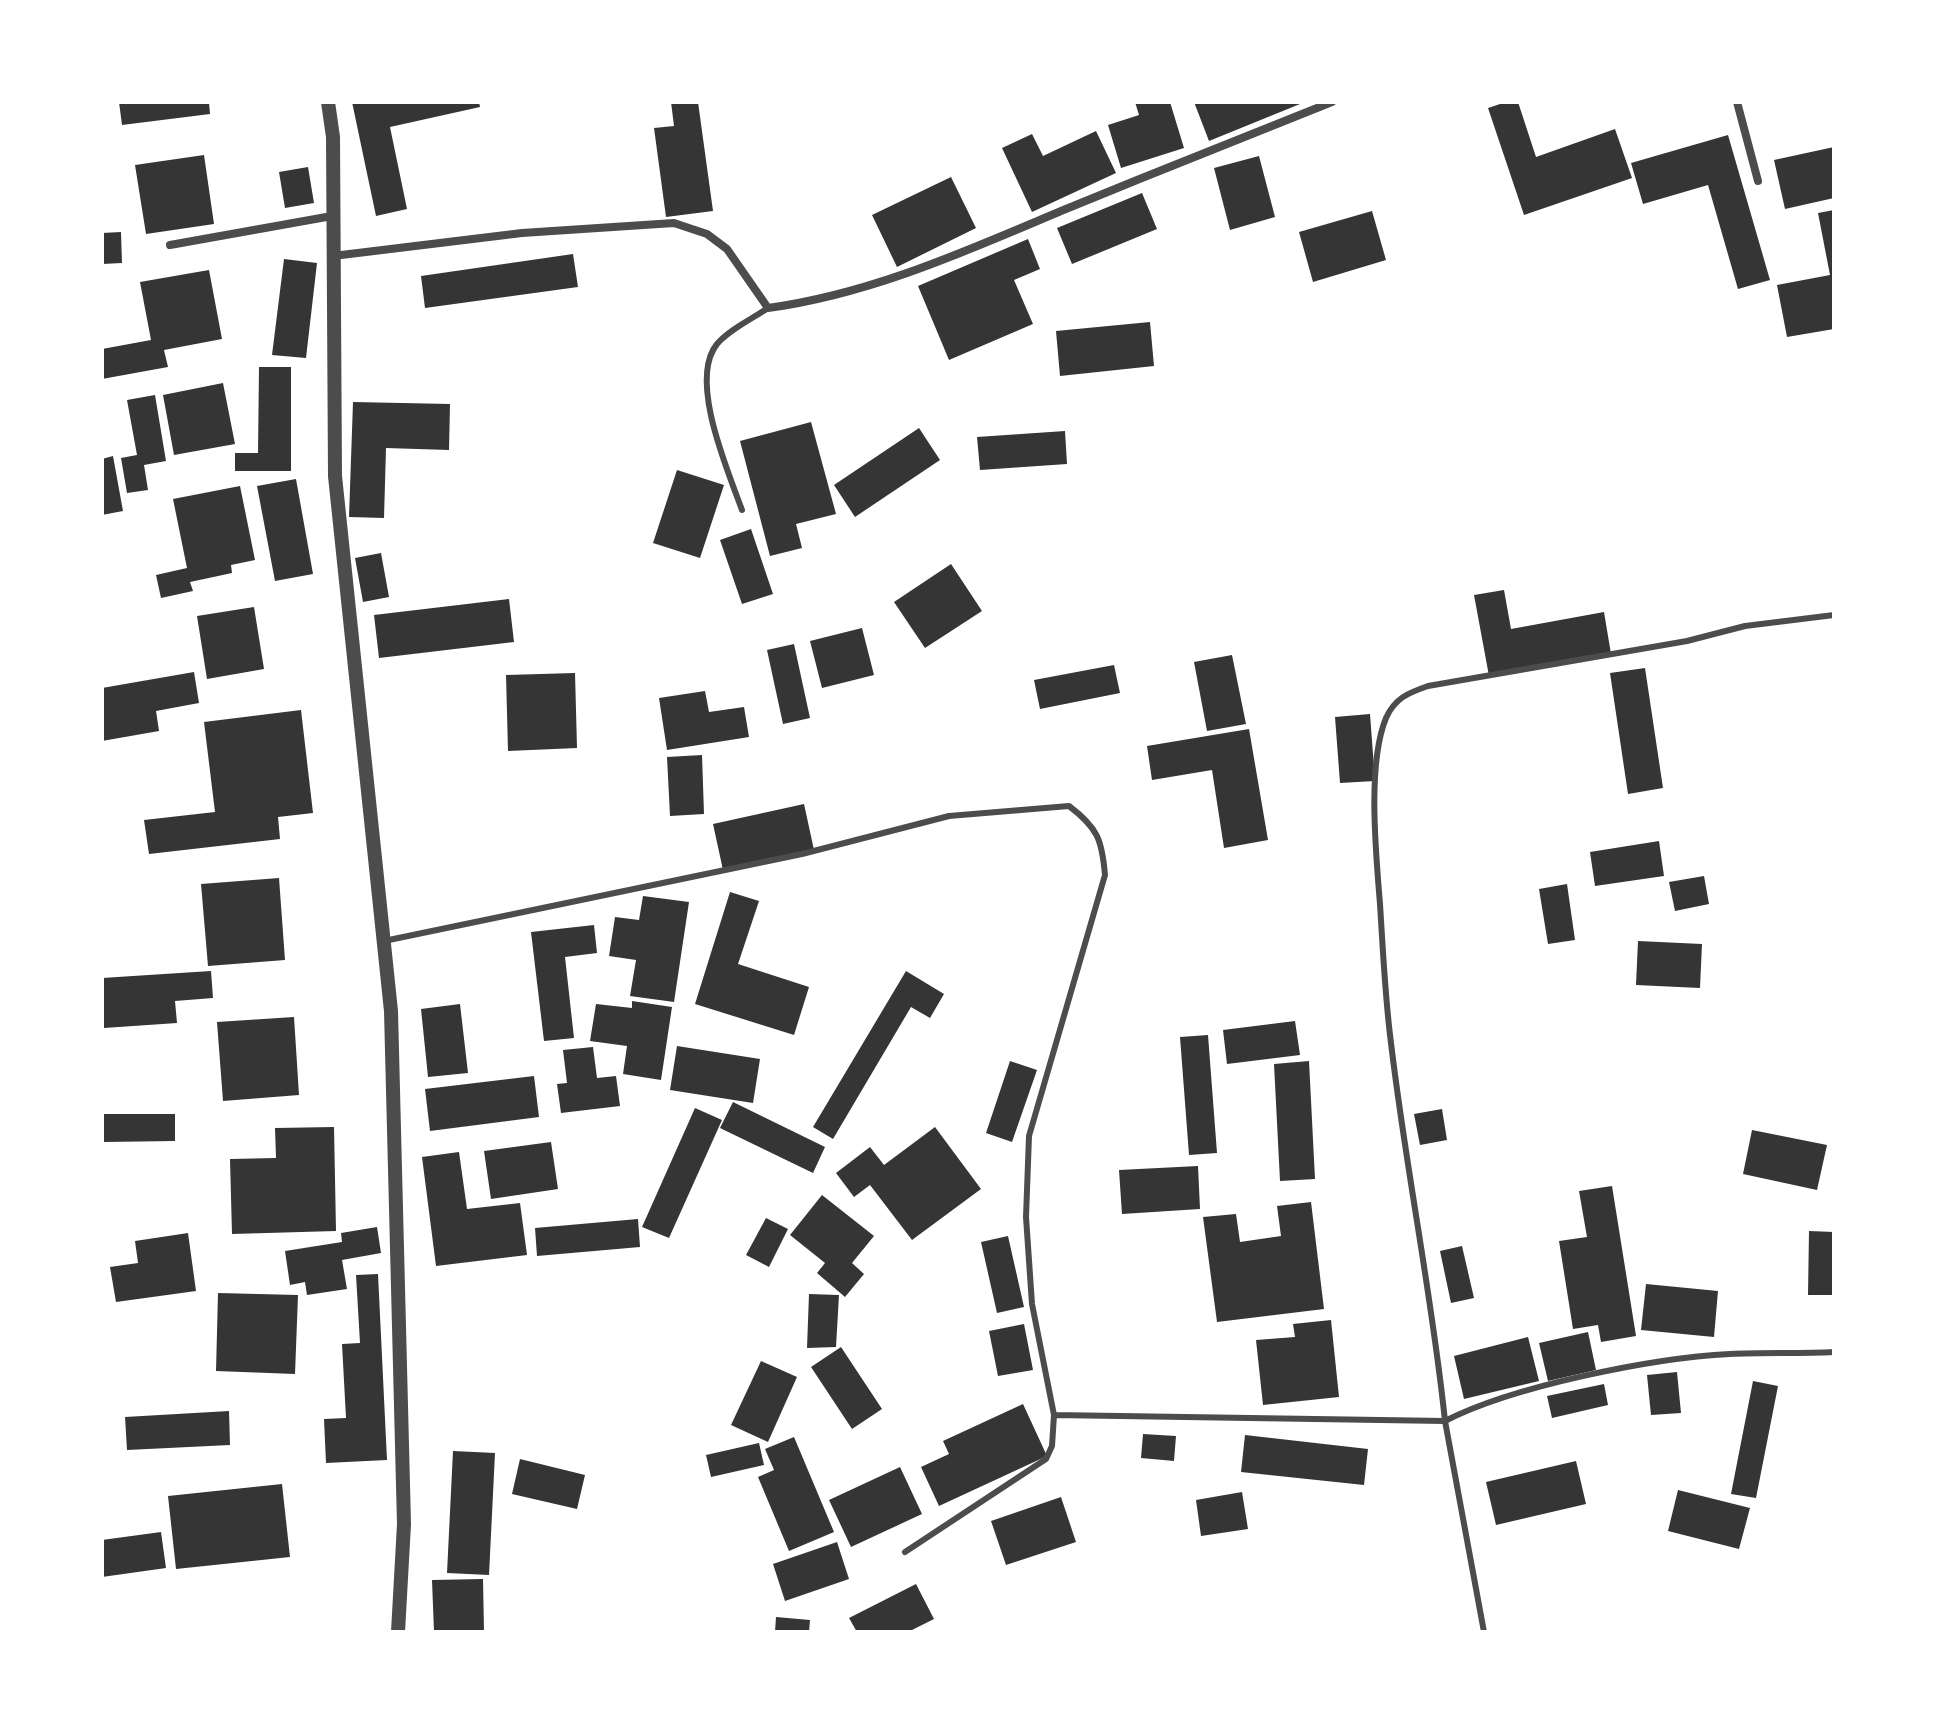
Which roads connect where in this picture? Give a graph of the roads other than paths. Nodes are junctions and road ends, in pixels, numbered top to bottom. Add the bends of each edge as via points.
1 (328, 102) edge
2 (1332, 102) edge
3 (1737, 102) edge
4 (1758, 181) dead end
5 (332, 216) junction
6 (170, 245) dead end
7 (333, 256) junction
8 (768, 308) junction
9 (742, 510) dead end
10 (1834, 615) edge
11 (383, 941) junction
12 (1834, 1352) edge
13 (1054, 1415) junction
14 (1445, 1421) junction
15 (905, 1552) dead end
16 (398, 1632) edge
17 (1484, 1632) edge

1 - 5 street
2 - 8 street via 980,245 843,295
3 - 4 street
5 - 6 street
5 - 7 street
7 - 8 street via 522,233 674,223 707,234 727,249
7 - 11 street via 335,476
8 - 9 lane via 718,344 707,372 715,429
10 - 14 lane via 1745,626 1428,686 1393,704 1378,760 1375,841 1389,1028
11 - 13 lane via 802,854 949,816 1069,806 1091,823 1102,846 1105,875 1029,1136 1026,1217 1032,1304
11 - 16 street via 399,1208 404,1524
12 - 14 lane via 1729,1354 1650,1364 1492,1402
13 - 14 lane
13 - 15 lane via 1046,1459
14 - 17 lane

